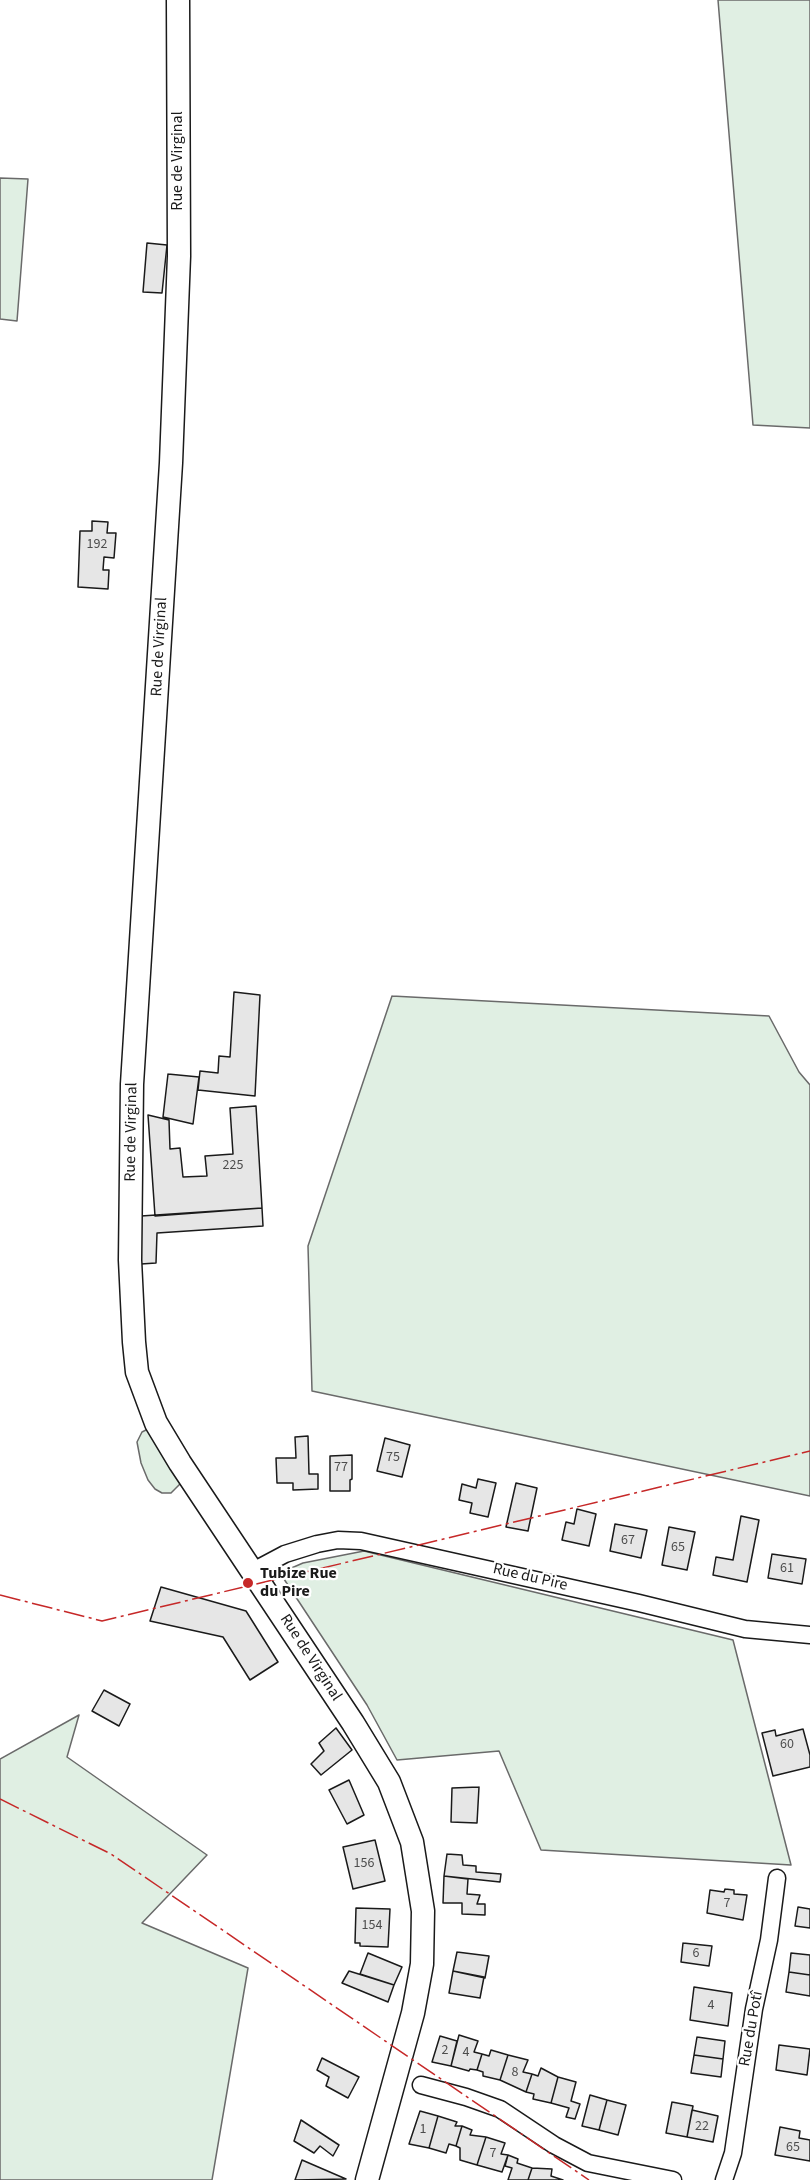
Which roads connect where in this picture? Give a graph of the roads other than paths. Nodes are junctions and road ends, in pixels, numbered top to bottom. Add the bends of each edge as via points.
1 (178, 0) edge
2 (253, 1571) junction
3 (810, 1635) edge
4 (777, 1878) dead end
5 (421, 2085) dead end
6 (367, 2180) edge
7 (673, 2180) edge
8 (714, 2180) edge
9 (724, 2180) edge

1 - 2 street, Rue de Virginal via 179,256 173,429 132,1084 131,1300 137,1372 156,1423
2 - 3 street, Rue du Pire via 285,1554 317,1544 361,1541 745,1629
2 - 6 street, Rue de Virginal via 389,1782 414,1851 423,1911 422,1964 410,2024
4 - 9 street, Rue du Potî via 732,2153
5 - 7 street via 500,2109 588,2163
8 - 9 street, Rue du Potî

